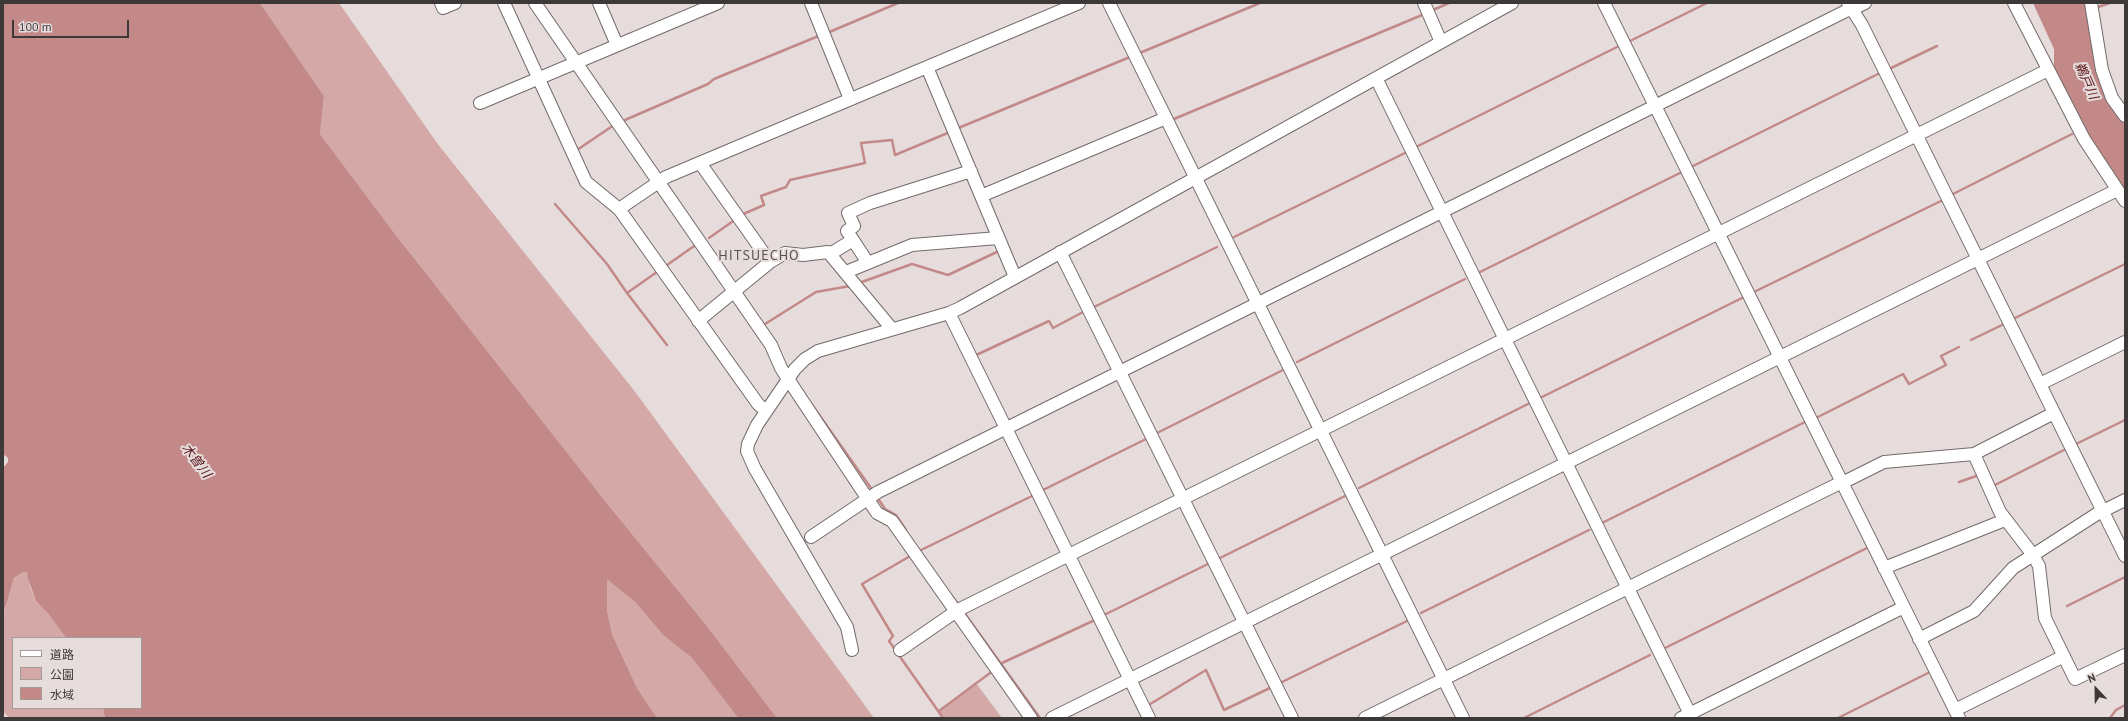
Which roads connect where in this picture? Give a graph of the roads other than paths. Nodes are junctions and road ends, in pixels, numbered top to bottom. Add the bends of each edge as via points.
1 (441, 3) edge
2 (455, 3) edge
3 (504, 3) edge
4 (535, 3) edge
5 (599, 3) edge
6 (718, 3) edge
7 (811, 3) edge
8 (1079, 3) edge
9 (1109, 3) edge
10 (1424, 3) edge
11 (1512, 3) edge
12 (1604, 3) edge
13 (1864, 3) edge
14 (2014, 3) edge
15 (2091, 3) edge
16 (1850, 7) edge
17 (1441, 42) junction
18 (617, 46) junction
19 (576, 62) junction
20 (926, 67) junction
21 (2048, 70) junction
22 (539, 78) junction
23 (1376, 78) junction
24 (850, 99) junction
25 (480, 103) dead end
26 (1655, 106) junction
27 (2125, 116) edge
28 (1166, 118) junction
29 (1916, 134) junction
30 (700, 163) junction
31 (971, 171) junction
32 (1196, 179) junction
33 (658, 182) junction
34 (2117, 190) junction
35 (981, 196) junction
36 (2125, 201) edge
37 (619, 209) junction
38 (1442, 213) junction
39 (1718, 233) junction
40 (998, 238) junction
41 (853, 240) junction
42 (1060, 252) junction
43 (830, 254) junction
44 (1978, 259) junction
45 (770, 262) junction
46 (868, 263) junction
47 (846, 272) junction
48 (1015, 277) junction
49 (733, 290) junction
50 (1259, 304) junction
51 (949, 313) junction
52 (698, 321) junction
53 (892, 329) junction
54 (1501, 339) junction
55 (2125, 342) edge
56 (1780, 357) junction
57 (1121, 373) junction
58 (788, 379) junction
59 (2040, 384) junction
60 (766, 411) junction
61 (2054, 413) junction
62 (1007, 429) junction
63 (1320, 429) junction
64 (1974, 454) junction
65 (1566, 463) junction
66 (1842, 483) junction
67 (872, 496) junction
68 (1183, 497) junction
69 (2125, 500) edge
70 (2103, 511) junction
71 (2005, 520) junction
72 (811, 537) dead end
73 (1382, 554) junction
74 (1069, 555) junction
75 (2034, 555) junction
76 (2125, 556) edge
77 (1884, 568) junction
78 (1628, 588) junction
79 (1904, 607) junction
80 (955, 612) junction
81 (1244, 623) junction
82 (1920, 639) junction
83 (852, 650) dead end
84 (900, 650) dead end
85 (2125, 655) edge
86 (2064, 656) junction
87 (1444, 679) junction
88 (1130, 680) junction
89 (1957, 714) edge
90 (1687, 716) edge
91 (1031, 718) edge
92 (1052, 718) edge
93 (1149, 718) edge
94 (1292, 718) edge
95 (1365, 718) edge
96 (1463, 718) edge

1 - 2 street via 443,8
3 - 22 street
4 - 19 street
5 - 18 street
6 - 18 street
7 - 24 street
8 - 20 street
9 - 28 street
10 - 17 street
11 - 17 street
12 - 26 street
13 - 16 street
14 - 21 street
15 - 27 street via 2102,70 2112,98
16 - 26 street
16 - 29 street via 1862,25
17 - 23 street
18 - 19 street
19 - 22 street
19 - 33 street
20 - 24 street
20 - 31 street
21 - 29 street
21 - 34 street via 2084,139
22 - 25 street
22 - 37 street via 586,182
23 - 32 street
23 - 38 street
24 - 30 street
26 - 38 street
26 - 39 street
28 - 32 street
28 - 35 street
29 - 39 street
29 - 44 street
30 - 33 street
30 - 45 street
31 - 35 street
31 - 41 street via 848,212 854,226 847,231
32 - 42 street
32 - 50 street
33 - 37 street
33 - 49 street
34 - 36 street
34 - 44 street
35 - 40 street
37 - 52 street
38 - 50 street
38 - 54 street
39 - 54 street
39 - 56 street
40 - 46 street via 912,245
40 - 48 street
41 - 43 street
41 - 46 street
42 - 48 street
42 - 57 street
43 - 45 street via 785,253
43 - 47 street
44 - 56 street
44 - 59 street
45 - 49 street
46 - 47 street
47 - 53 street
48 - 51 street
49 - 52 street
49 - 58 street via 771,345
50 - 57 street
50 - 63 street
51 - 53 street
51 - 62 street
52 - 60 street via 758,404
53 - 58 street via 818,351 805,359
54 - 63 street
54 - 65 street
55 - 59 street
56 - 65 street
56 - 66 street
57 - 62 street
57 - 68 street
58 - 60 street
58 - 67 street
59 - 61 street
60 - 83 street via 748,444 749,457 847,628
61 - 64 street
61 - 70 street
62 - 67 street
62 - 74 street
63 - 68 street
63 - 73 street
64 - 66 street via 1884,462
64 - 71 street
65 - 73 street
65 - 78 street
66 - 77 street
66 - 78 street
67 - 72 street
67 - 80 street via 877,513 892,522
68 - 74 street
68 - 81 street
69 - 70 street
70 - 75 street
70 - 76 street
71 - 75 street
71 - 77 street
73 - 81 street
73 - 87 street
74 - 80 street
74 - 88 street
75 - 82 street via 2013,568 1974,612
75 - 86 street via 2041,574 2046,618
77 - 79 street
78 - 87 street
78 - 90 street
79 - 82 street
79 - 90 street
80 - 84 street
80 - 91 street
81 - 88 street
81 - 94 street
82 - 89 street
85 - 86 street via 2075,679
86 - 89 street
87 - 95 street
87 - 96 street
88 - 92 street
88 - 93 street

